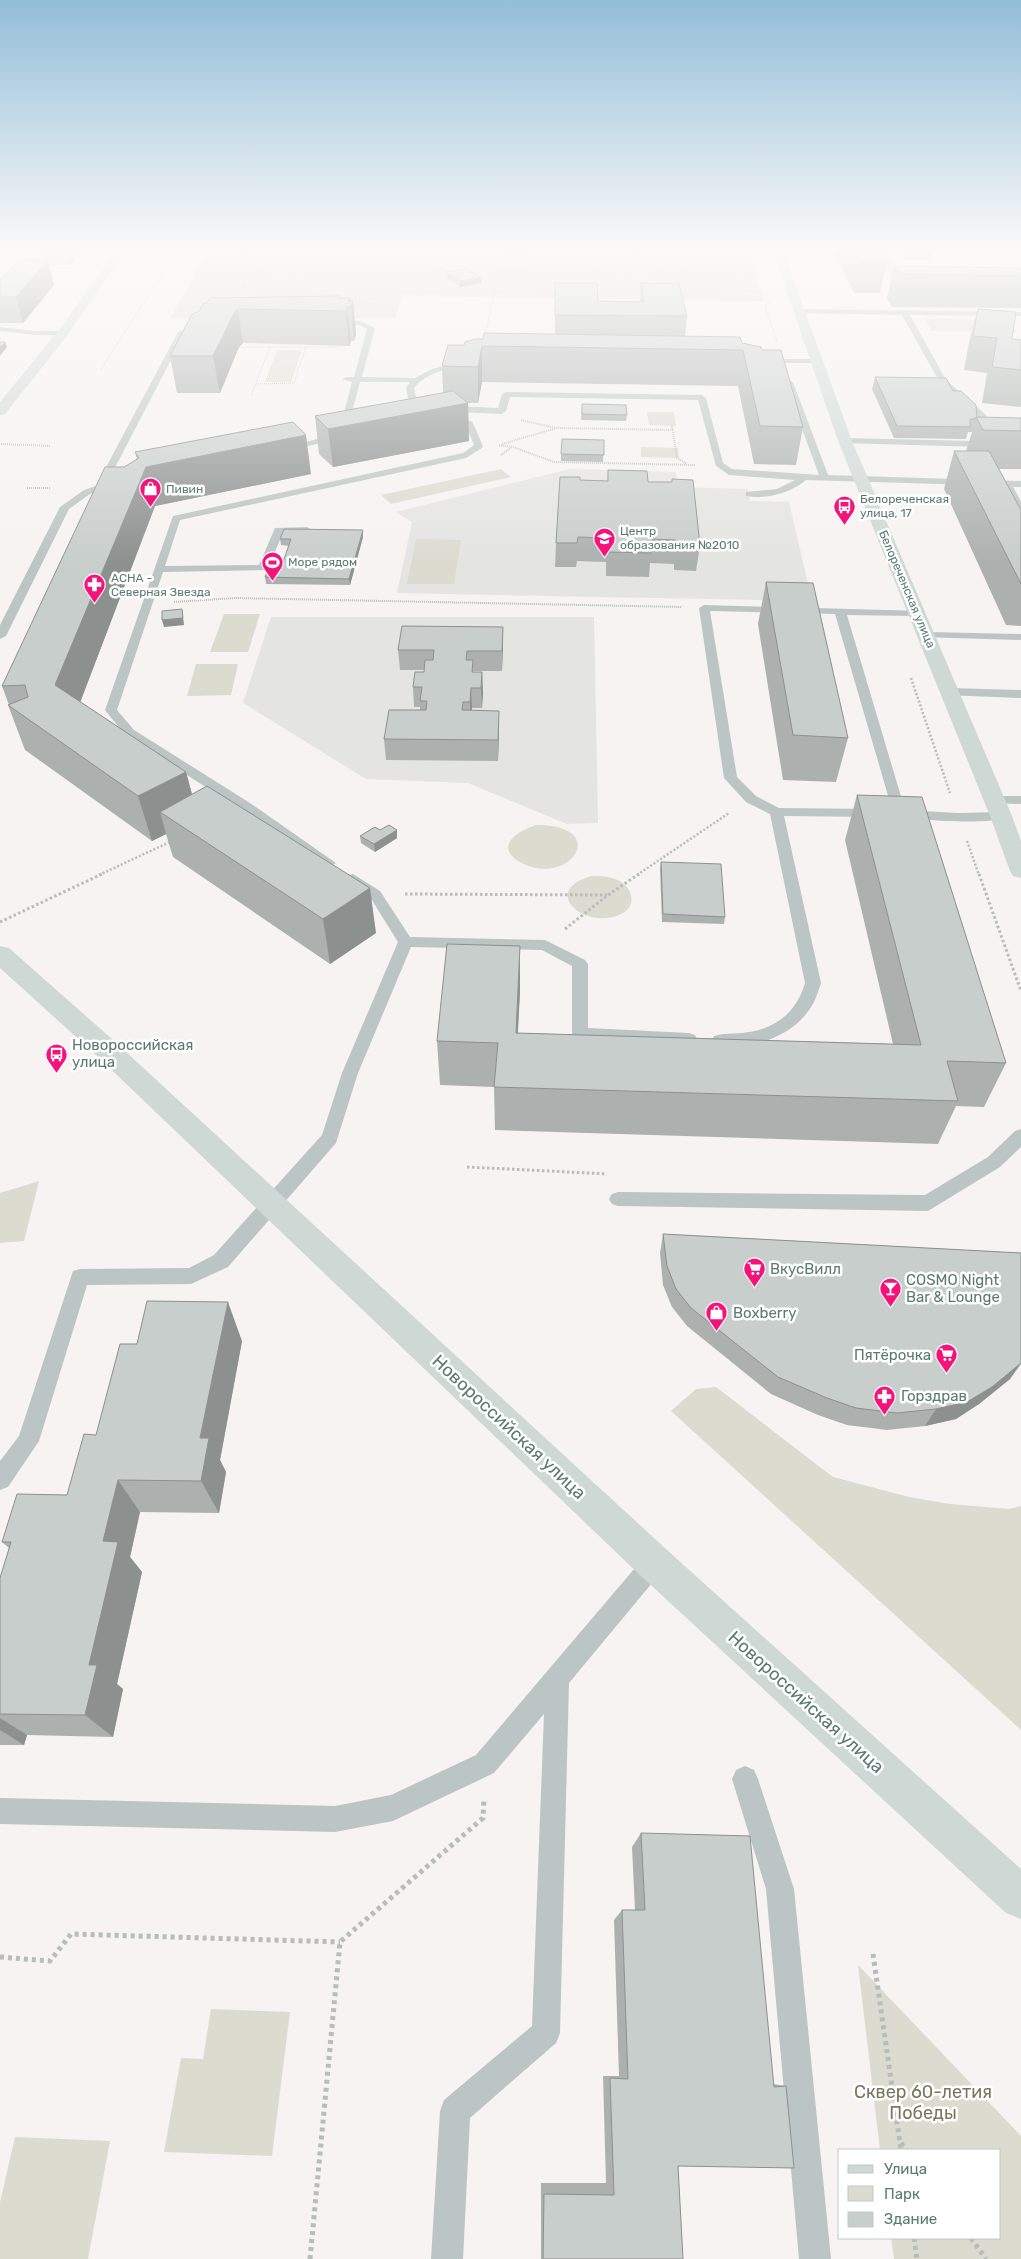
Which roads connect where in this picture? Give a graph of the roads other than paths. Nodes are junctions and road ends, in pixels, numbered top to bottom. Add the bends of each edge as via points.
1 (47, 353) edge
2 (171, 353) edge
3 (365, 353) edge
4 (814, 353) edge
5 (928, 353) edge
6 (488, 357) edge
7 (817, 361) junction
8 (345, 379) dead end
9 (358, 379) junction
10 (416, 380) junction
11 (0, 411) edge
12 (421, 422) edge
13 (845, 441) junction
14 (987, 445) junction
15 (1021, 445) edge
16 (274, 450) edge
17 (804, 477) junction
18 (824, 477) junction
19 (861, 478) junction
20 (128, 480) edge
21 (1007, 484) junction
22 (1021, 484) edge
23 (99, 487) junction
24 (749, 494) dead end
25 (1021, 510) edge
26 (318, 531) edge
27 (158, 569) junction
28 (840, 611) junction
29 (917, 614) junction
30 (926, 635) junction
31 (0, 636) edge
32 (1021, 637) edge
33 (950, 692) junction
34 (1021, 694) edge
35 (1021, 800) edge
36 (998, 808) junction
37 (776, 812) junction
38 (900, 813) junction
39 (1021, 871) edge
40 (406, 942) junction
41 (0, 954) edge
42 (1021, 1136) edge
43 (618, 1199) road end
44 (272, 1205) junction
45 (0, 1479) edge
46 (654, 1563) junction
47 (557, 1679) junction
48 (745, 1779) dead end
49 (0, 1811) edge
50 (1021, 1898) edge
51 (447, 2259) edge
52 (815, 2259) edge

1 - 11 street
2 - 23 lane
3 - 9 lane
4 - 7 street, Белореченская улица
5 - 14 lane via 943,381 983,417 991,432
6 - 10 lane via 427,373
7 - 13 street, Белореченская улица
7 - 18 lane via 748,363 789,382
8 - 9 lane
9 - 10 lane
9 - 16 lane via 346,435
10 - 17 lane via 410,388 414,407 426,412 502,411 506,394 595,400 702,398 720,467 748,475
12 - 27 lane via 469,423 479,446 466,455 176,518
13 - 14 lane
13 - 19 street, Белореченская улица
14 - 15 lane
17 - 18 lane
17 - 24 lane via 792,487 776,492
18 - 19 lane
19 - 21 lane
19 - 29 street, Белореченская улица
20 - 23 lane
21 - 22 lane
21 - 25 lane
23 - 31 lane via 65,507
26 - 27 lane via 278,530 263,568
27 - 40 lane via 110,710 130,733 375,894
28 - 29 lane
28 - 37 lane via 704,608 731,778 751,798
28 - 38 lane
29 - 30 street, Белореченская улица
30 - 32 lane
30 - 33 street, Белореченская улица
33 - 34 lane
33 - 36 street, Белореченская улица
35 - 36 lane
36 - 38 lane via 958,817
36 - 39 street, Белореченская улица
37 - 38 lane
37 - 40 lane via 813,983 807,1002 792,1018 768,1035 737,1041 580,1033 580,964 545,944
40 - 44 lane via 350,1073 330,1138
41 - 44 street, Новороссийская улица
42 - 43 lane via 994,1162 928,1203
44 - 45 lane via 221,1261 191,1276 80,1277 28,1441
44 - 46 street, Новороссийская улица
46 - 47 lane
46 - 50 street, Новороссийская улица
47 - 49 lane via 485,1764 393,1808 335,1819
47 - 51 lane via 546,2033 455,2111
48 - 52 lane via 780,1889

